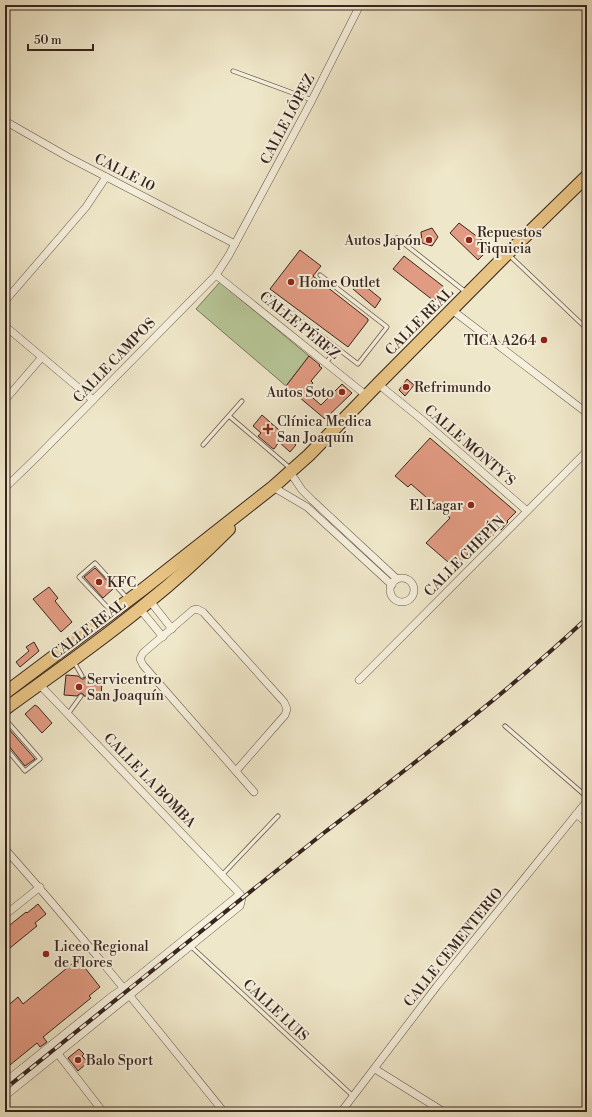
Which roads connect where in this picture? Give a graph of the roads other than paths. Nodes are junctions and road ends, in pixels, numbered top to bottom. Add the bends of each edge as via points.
1 (360, 5) edge
2 (234, 71) dead end
3 (312, 100) junction
4 (5, 121) edge
5 (587, 176) edge
6 (106, 177) junction
7 (397, 238) dead end
8 (235, 244) junction
9 (507, 254) junction
10 (216, 275) junction
11 (320, 275) dead end
12 (468, 294) junction
13 (269, 295) dead end
14 (5, 301) edge
15 (452, 310) junction
16 (5, 326) edge
17 (587, 329) edge
18 (337, 348) junction
19 (42, 357) junction
20 (326, 363) junction
21 (378, 384) junction
22 (367, 396) junction
23 (5, 400) edge
24 (93, 400) junction
25 (242, 401) dead end
26 (587, 413) edge
27 (229, 416) junction
28 (203, 445) dead end
29 (587, 451) edge
30 (291, 471) junction
31 (273, 486) junction
32 (5, 488) edge
33 (313, 501) junction
34 (307, 507) junction
35 (527, 511) junction
36 (352, 538) junction
37 (346, 543) junction
38 (129, 600) junction
39 (150, 601) junction
40 (140, 609) junction
41 (112, 613) junction
42 (172, 629) junction
43 (163, 637) junction
44 (72, 643) junction
45 (72, 660) junction
46 (82, 676) dead end
47 (359, 680) dead end
48 (40, 685) junction
49 (5, 693) edge
50 (81, 696) dead end
51 (5, 701) edge
52 (5, 709) edge
53 (68, 714) junction
54 (5, 719) edge
55 (505, 726) dead end
56 (5, 747) edge
57 (236, 771) junction
58 (254, 792) dead end
59 (587, 797) edge
60 (587, 801) edge
61 (576, 814) junction
62 (278, 816) dead end
63 (587, 823) edge
64 (5, 849) edge
65 (222, 875) junction
66 (40, 887) junction
67 (240, 894) junction
68 (5, 915) edge
69 (184, 940) junction
70 (191, 946) junction
71 (126, 991) junction
72 (52, 1045) junction
73 (58, 1053) junction
74 (375, 1069) junction
75 (5, 1082) edge
76 (5, 1096) edge
77 (353, 1096) junction
78 (103, 1112) edge
79 (224, 1112) edge
80 (341, 1112) edge
81 (444, 1112) edge

1 - 3 street, CALLE LÓPEZ
2 - 3 lane
3 - 8 street, CALLE LÓPEZ
4 - 6 street, CALLE 10
5 - 9 main road, CALLE REAL
6 - 8 street, CALLE 10
6 - 14 street via 86,207
7 - 12 lane
8 - 10 street, CALLE CAMPOS
9 - 12 main road, CALLE REAL
9 - 17 lane
10 - 20 street, CALLE PÉREZ
10 - 24 street, CALLE CAMPOS
11 - 18 lane via 387,327 358,364
12 - 15 main road, CALLE REAL
13 - 18 lane
15 - 21 main road, CALLE REAL
15 - 26 street
16 - 19 street
18 - 20 lane
19 - 23 street
19 - 24 street
20 - 22 street, CALLE PÉREZ
21 - 22 main road, CALLE REAL
21 - 35 street, CALLE MONTY´S
22 - 30 main road, CALLE REAL
24 - 32 street, CALLE CAMPOS
25 - 27 lane
27 - 28 lane
27 - 30 lane
29 - 35 street, CALLE CHEPÍN
30 - 31 main road, CALLE REAL
30 - 33 street via 302,490
31 - 34 street
31 - 38 main road, CALLE REAL
31 - 39 main road, CALLE REAL via 204,554
33 - 34 street
33 - 36 street
34 - 37 street
35 - 47 street, CALLE CHEPÍN
36 - 37 street
36 - 37 street via 394,582
38 - 41 main road, CALLE REAL
38 - 41 lane via 95,563 79,577
39 - 40 main road, CALLE REAL
39 - 42 street
40 - 43 street
40 - 45 main road, CALLE REAL
41 - 44 main road, CALLE REAL
42 - 43 street
42 - 57 street via 193,610 203,612 284,702 287,709 285,715
43 - 57 street via 143,653 140,659 143,665
44 - 48 main road via 57,663 42,675
44 - 49 main road, CALLE REAL
45 - 46 lane
45 - 48 main road, CALLE REAL
48 - 49 main road via 30,684 13,694
48 - 52 main road, CALLE REAL
48 - 53 street, CALLE LA BOMBA
49 - 51 main road
50 - 53 lane
53 - 65 street, CALLE LA BOMBA
54 - 56 lane via 40,759 25,771
55 - 59 lane
57 - 58 street
60 - 61 street, CALLE CEMENTERIO
61 - 63 street
61 - 74 street, CALLE CEMENTERIO via 437,986
62 - 65 lane
64 - 66 street
65 - 67 street, CALLE LA BOMBA
66 - 68 street
66 - 71 street
67 - 69 street
67 - 70 street via 240,906
69 - 70 lane, CALLE LUIS
69 - 71 street
70 - 71 street
70 - 77 lane, CALLE LUIS
71 - 72 street via 112,996
71 - 73 street
71 - 79 street
72 - 73 street
72 - 75 street
73 - 76 street
73 - 78 street
74 - 77 street, CALLE CEMENTERIO
74 - 81 street
77 - 80 street, CALLE CEMENTERIO

